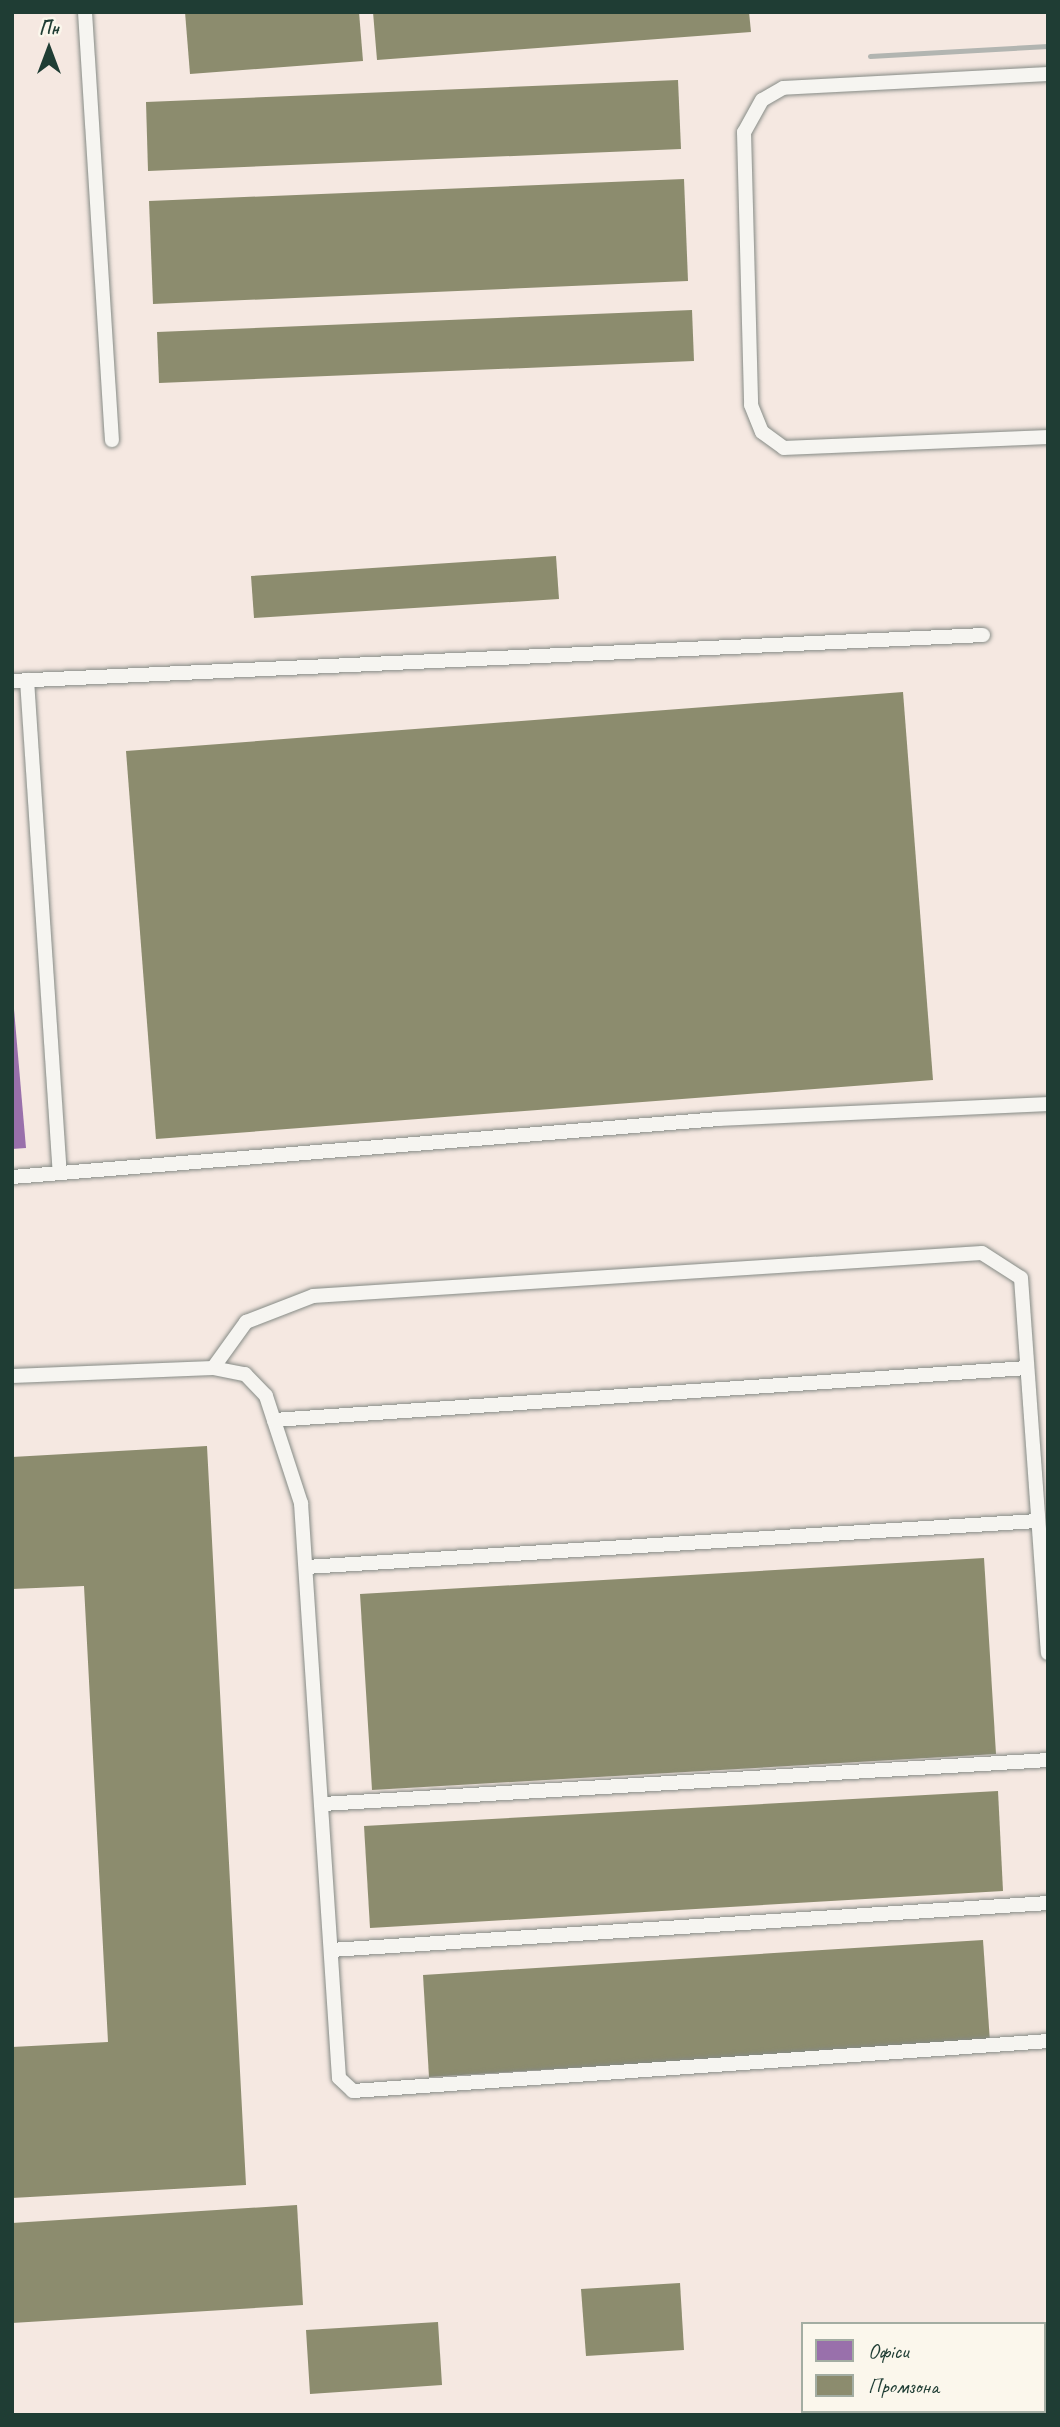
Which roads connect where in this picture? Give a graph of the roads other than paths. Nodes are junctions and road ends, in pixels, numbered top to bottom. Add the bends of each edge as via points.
1 (85, 12) edge
2 (1048, 74) edge
3 (1048, 437) edge
4 (112, 440) dead end
5 (983, 635) dead end
6 (20, 681) edge
7 (1048, 1104) edge
8 (60, 1174) junction
9 (12, 1177) edge
10 (213, 1368) junction
11 (1027, 1368) junction
12 (12, 1376) edge
13 (274, 1420) junction
14 (1038, 1521) junction
15 (306, 1567) junction
16 (1048, 1654) edge
17 (1048, 1760) edge
18 (323, 1804) junction
19 (1048, 1903) edge
20 (331, 1950) junction
21 (1048, 2041) edge

1 - 4 lane
2 - 3 lane via 783,88 762,100 744,132 751,405 762,432 784,448
5 - 6 lane
6 - 8 lane
7 - 8 lane via 719,1119
8 - 9 lane
10 - 11 lane via 246,1322 313,1296 982,1253 1021,1278
10 - 12 lane
10 - 13 lane via 244,1374 266,1396
11 - 13 lane
11 - 14 lane
13 - 15 lane via 301,1503
14 - 15 lane
14 - 16 lane
15 - 18 lane
17 - 18 lane
18 - 20 lane
19 - 20 lane
20 - 21 lane via 339,2078 352,2091

